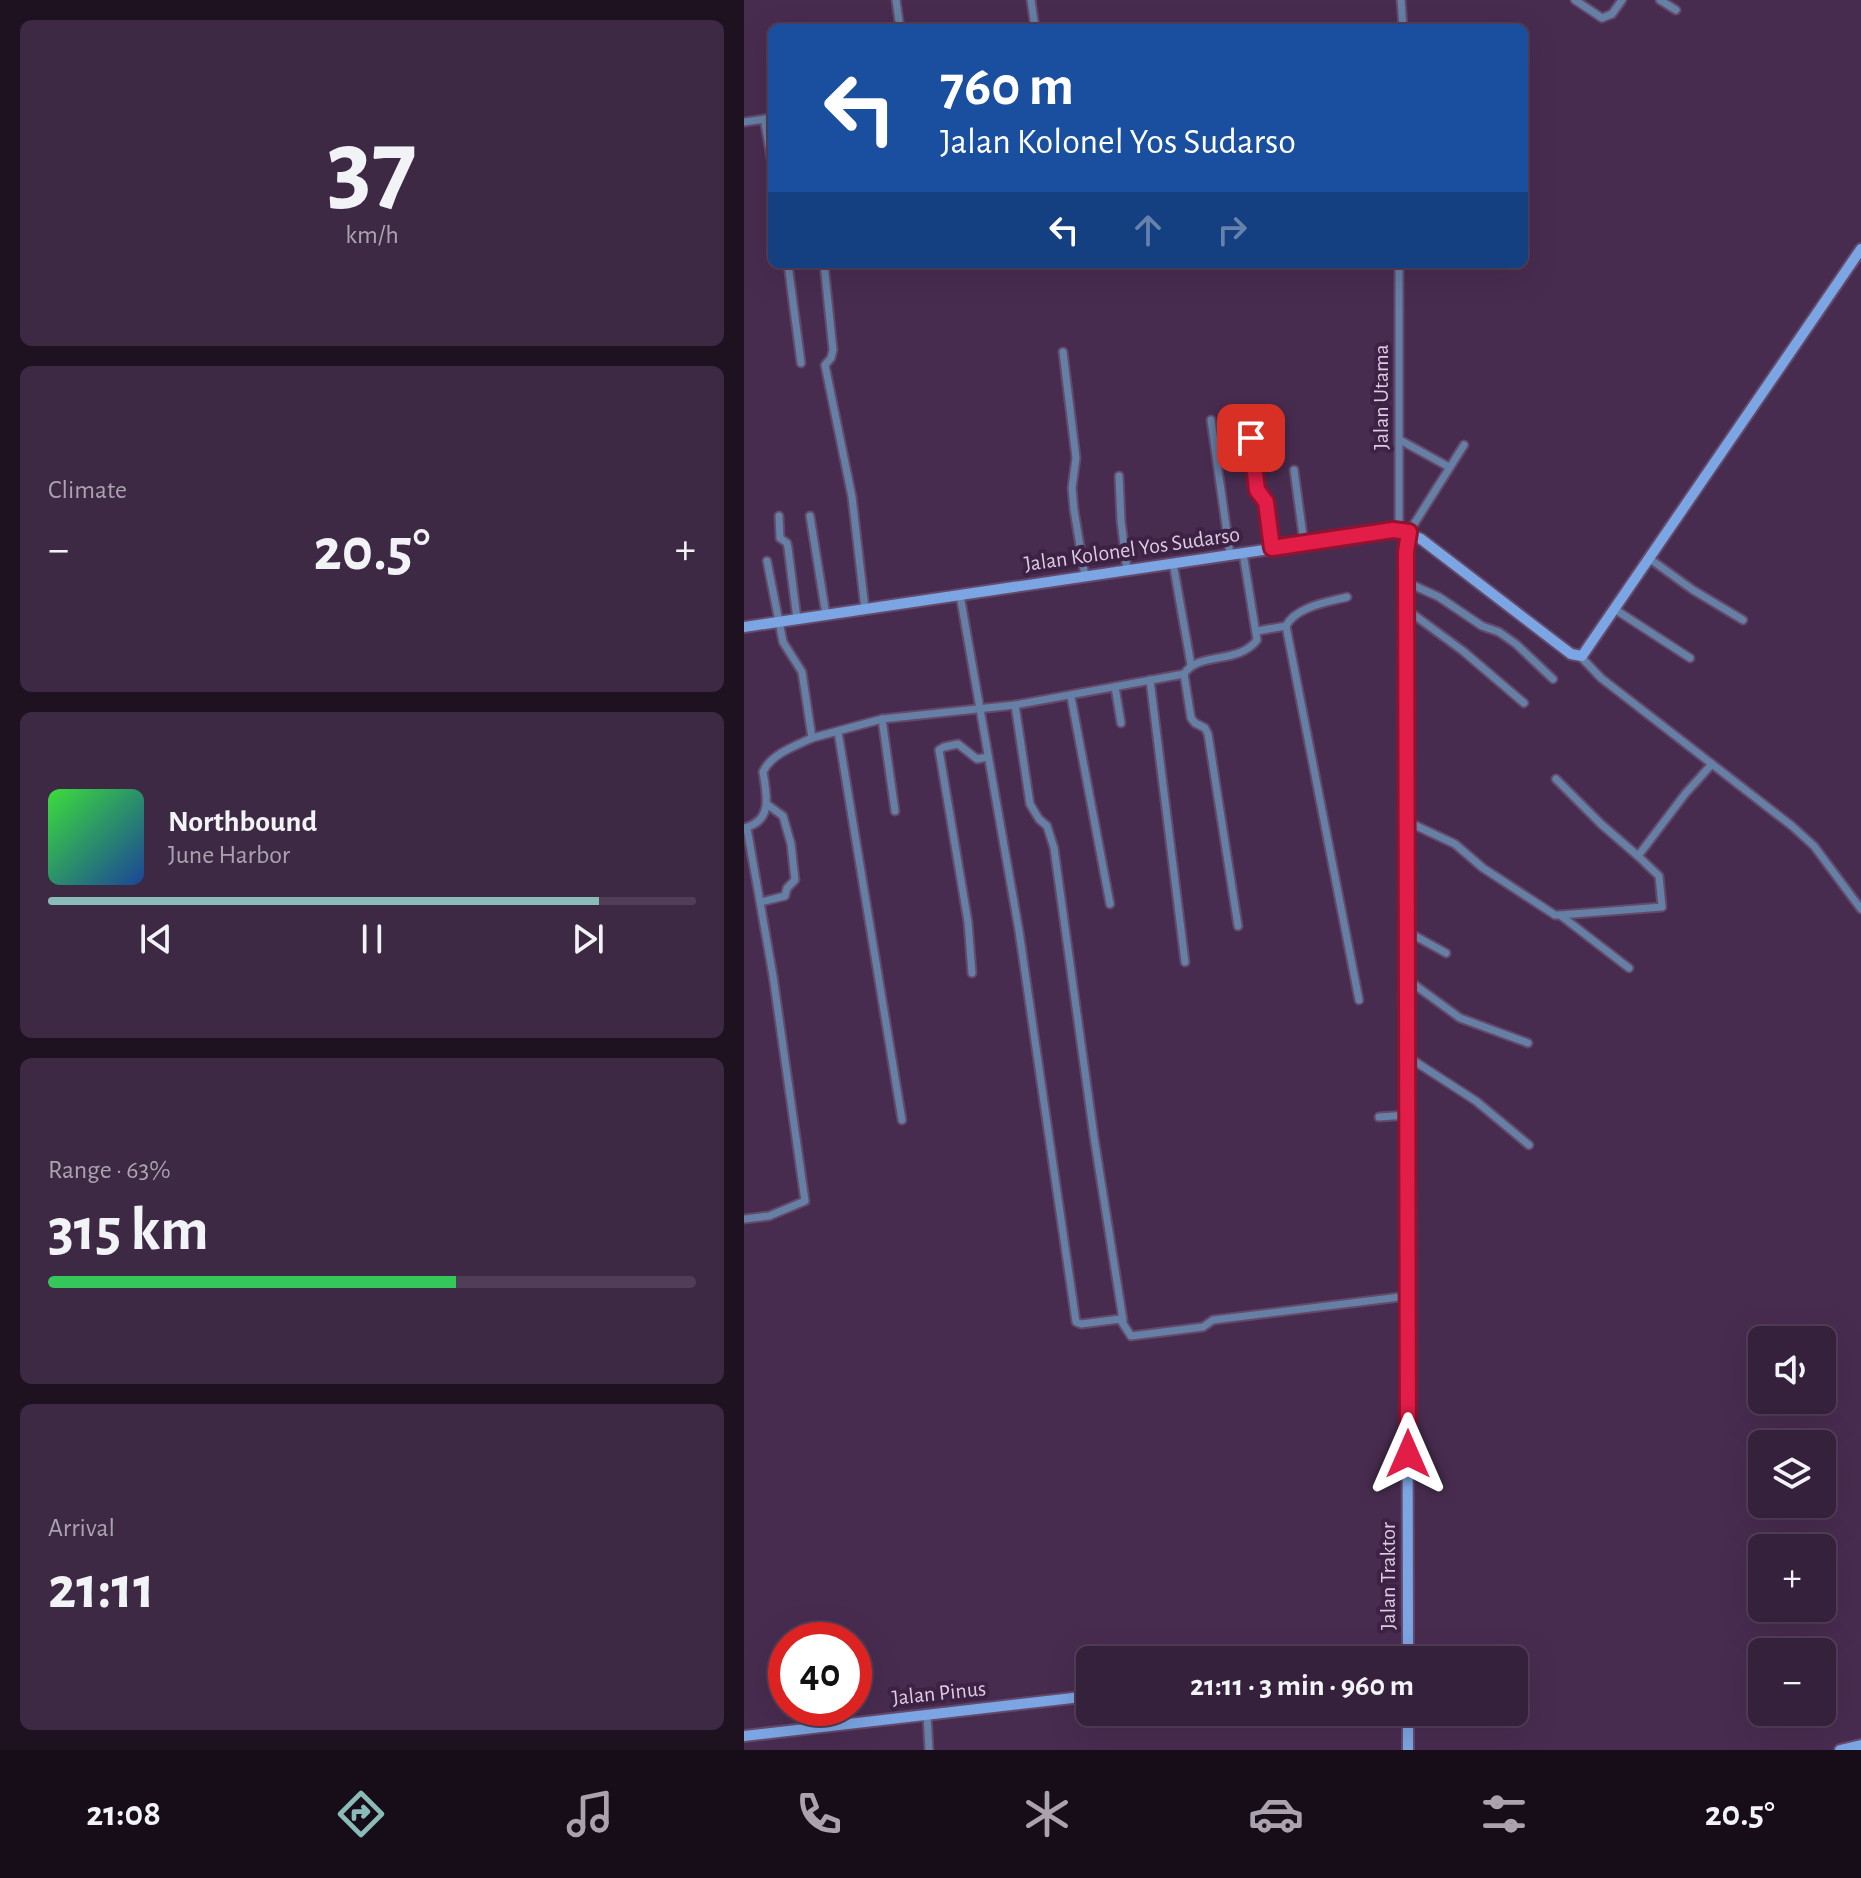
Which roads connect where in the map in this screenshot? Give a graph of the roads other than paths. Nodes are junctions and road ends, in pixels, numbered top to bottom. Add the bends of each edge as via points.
1 (896, 0) edge
2 (1031, 0) edge
3 (1401, 0) edge
4 (1575, 0) edge
5 (1622, 0) edge
6 (1660, 0) edge
7 (1676, 10) dead end
8 (899, 24) edge
9 (1034, 24) edge
10 (1403, 24) edge
11 (768, 118) edge
12 (744, 122) edge
13 (1861, 249) edge
14 (789, 268) edge
15 (824, 268) edge
16 (1399, 268) edge
17 (1063, 352) dead end
18 (801, 363) dead end
19 (1249, 412) dead end
20 (1211, 420) dead end
21 (1400, 440) junction
22 (1464, 445) dead end
23 (1449, 467) junction
24 (1294, 470) dead end
25 (1119, 476) dead end
26 (779, 516) dead end
27 (810, 516) dead end
28 (1404, 531) junction
29 (1304, 543) junction
30 (1272, 548) junction
31 (1243, 553) junction
32 (1230, 554) junction
33 (1650, 559) junction
34 (767, 561) dead end
35 (1173, 563) junction
36 (1127, 570) junction
37 (1085, 576) junction
38 (1406, 582) junction
39 (960, 595) junction
40 (1347, 597) dead end
41 (865, 609) junction
42 (1406, 609) junction
43 (1616, 610) junction
44 (826, 615) junction
45 (797, 619) junction
46 (1743, 620) dead end
47 (779, 622) junction
48 (1286, 626) junction
49 (744, 627) edge
50 (1257, 631) junction
51 (1581, 657) junction
52 (1690, 658) dead end
53 (1191, 665) junction
54 (1184, 674) junction
55 (1553, 679) dead end
56 (1150, 680) junction
57 (1115, 687) junction
58 (1071, 697) junction
59 (1524, 703) dead end
60 (1015, 705) junction
61 (980, 710) junction
62 (882, 719) junction
63 (1121, 723) dead end
64 (838, 732) junction
65 (812, 738) junction
66 (988, 757) junction
67 (1712, 764) junction
68 (1556, 779) dead end
69 (768, 805) junction
70 (895, 811) dead end
71 (1408, 822) junction
72 (746, 828) edge
73 (1638, 856) junction
74 (761, 902) junction
75 (1110, 904) dead end
76 (1861, 909) edge
77 (1560, 915) junction
78 (1238, 926) dead end
79 (1408, 932) junction
80 (1446, 953) dead end
81 (1185, 962) dead end
82 (1629, 968) dead end
83 (972, 973) dead end
84 (1408, 980) junction
85 (1359, 1000) dead end
86 (1528, 1043) dead end
87 (1408, 1057) junction
88 (1408, 1115) junction
89 (1379, 1117) dead end
90 (902, 1120) dead end
91 (1529, 1145) dead end
92 (744, 1219) edge
93 (1408, 1296) junction
94 (1123, 1320) junction
95 (1408, 1646) edge
96 (1076, 1698) edge
97 (927, 1715) junction
98 (1408, 1726) edge
99 (744, 1736) edge
100 (1861, 1745) edge
101 (929, 1750) edge
102 (1408, 1750) edge
103 (1840, 1750) edge

1 - 8 street
2 - 9 street
3 - 10 street
4 - 5 street via 1607,18
6 - 7 street
11 - 12 street
13 - 33 street
14 - 18 street
15 - 41 street via 833,350 825,365 852,497
16 - 21 street, Jalan Utama
17 - 37 street via 1076,458 1074,510
19 - 30 street via 1257,490 1266,502
20 - 32 street
21 - 23 street
21 - 28 street, Jalan Utama
22 - 23 street
23 - 28 street
24 - 29 street
25 - 36 street
26 - 45 street
27 - 44 street
28 - 29 street, Jalan Kolonel Yos Sudarso
28 - 38 street, Jalan Traktor
28 - 51 street
29 - 30 street, Jalan Kolonel Yos Sudarso
30 - 31 street, Jalan Kolonel Yos Sudarso
31 - 32 street, Jalan Kolonel Yos Sudarso
31 - 50 street
32 - 35 street, Jalan Kolonel Yos Sudarso
33 - 43 street
33 - 46 street
34 - 47 street
35 - 36 street, Jalan Kolonel Yos Sudarso
35 - 53 street
36 - 37 street, Jalan Kolonel Yos Sudarso
37 - 39 street, Jalan Kolonel Yos Sudarso
38 - 42 street, Jalan Traktor
38 - 55 street via 1499,632
39 - 41 street, Jalan Kolonel Yos Sudarso
39 - 61 street
40 - 48 street via 1304,612
41 - 44 street, Jalan Kolonel Yos Sudarso
42 - 59 street
42 - 71 street, Jalan Traktor
43 - 51 street
43 - 52 street
44 - 45 street, Jalan Kolonel Yos Sudarso
45 - 47 street, Jalan Kolonel Yos Sudarso
47 - 49 street, Jalan Kolonel Yos Sudarso
47 - 65 street via 784,646 802,672
48 - 50 street
48 - 85 street
50 - 53 street via 1257,640 1247,651
51 - 67 street
53 - 54 street
54 - 56 street
54 - 78 street via 1191,718 1208,734
56 - 57 street
56 - 81 street
57 - 58 street
57 - 63 street
58 - 60 street
58 - 75 street
60 - 61 street
60 - 94 street via 1030,804 1047,826 1054,848
61 - 62 street
61 - 66 street
62 - 64 street
62 - 70 street
64 - 65 street
64 - 90 street
65 - 69 street via 764,767
66 - 83 street via 977,759 958,744 939,750
66 - 94 street via 1044,1087 1075,1320
67 - 73 street
67 - 76 street via 1814,846
68 - 73 street
69 - 72 street via 762,820
69 - 74 street via 783,816 795,880 785,896
71 - 77 street via 1455,844 1483,868
71 - 79 street, Jalan Traktor
72 - 74 street
73 - 77 street via 1659,876 1662,907
74 - 92 street via 805,1201 769,1216
77 - 82 street
79 - 80 street
79 - 84 street, Jalan Traktor
84 - 86 street via 1460,1018
84 - 87 street, Jalan Traktor
87 - 88 street, Jalan Traktor
87 - 91 street via 1476,1101
88 - 89 street
88 - 93 street, Jalan Traktor
93 - 94 street via 1213,1320 1203,1327 1131,1336
93 - 95 street, Jalan Traktor
96 - 97 street, Jalan Pinus
97 - 99 street, Jalan Pinus
97 - 101 street
98 - 102 street
100 - 103 street

